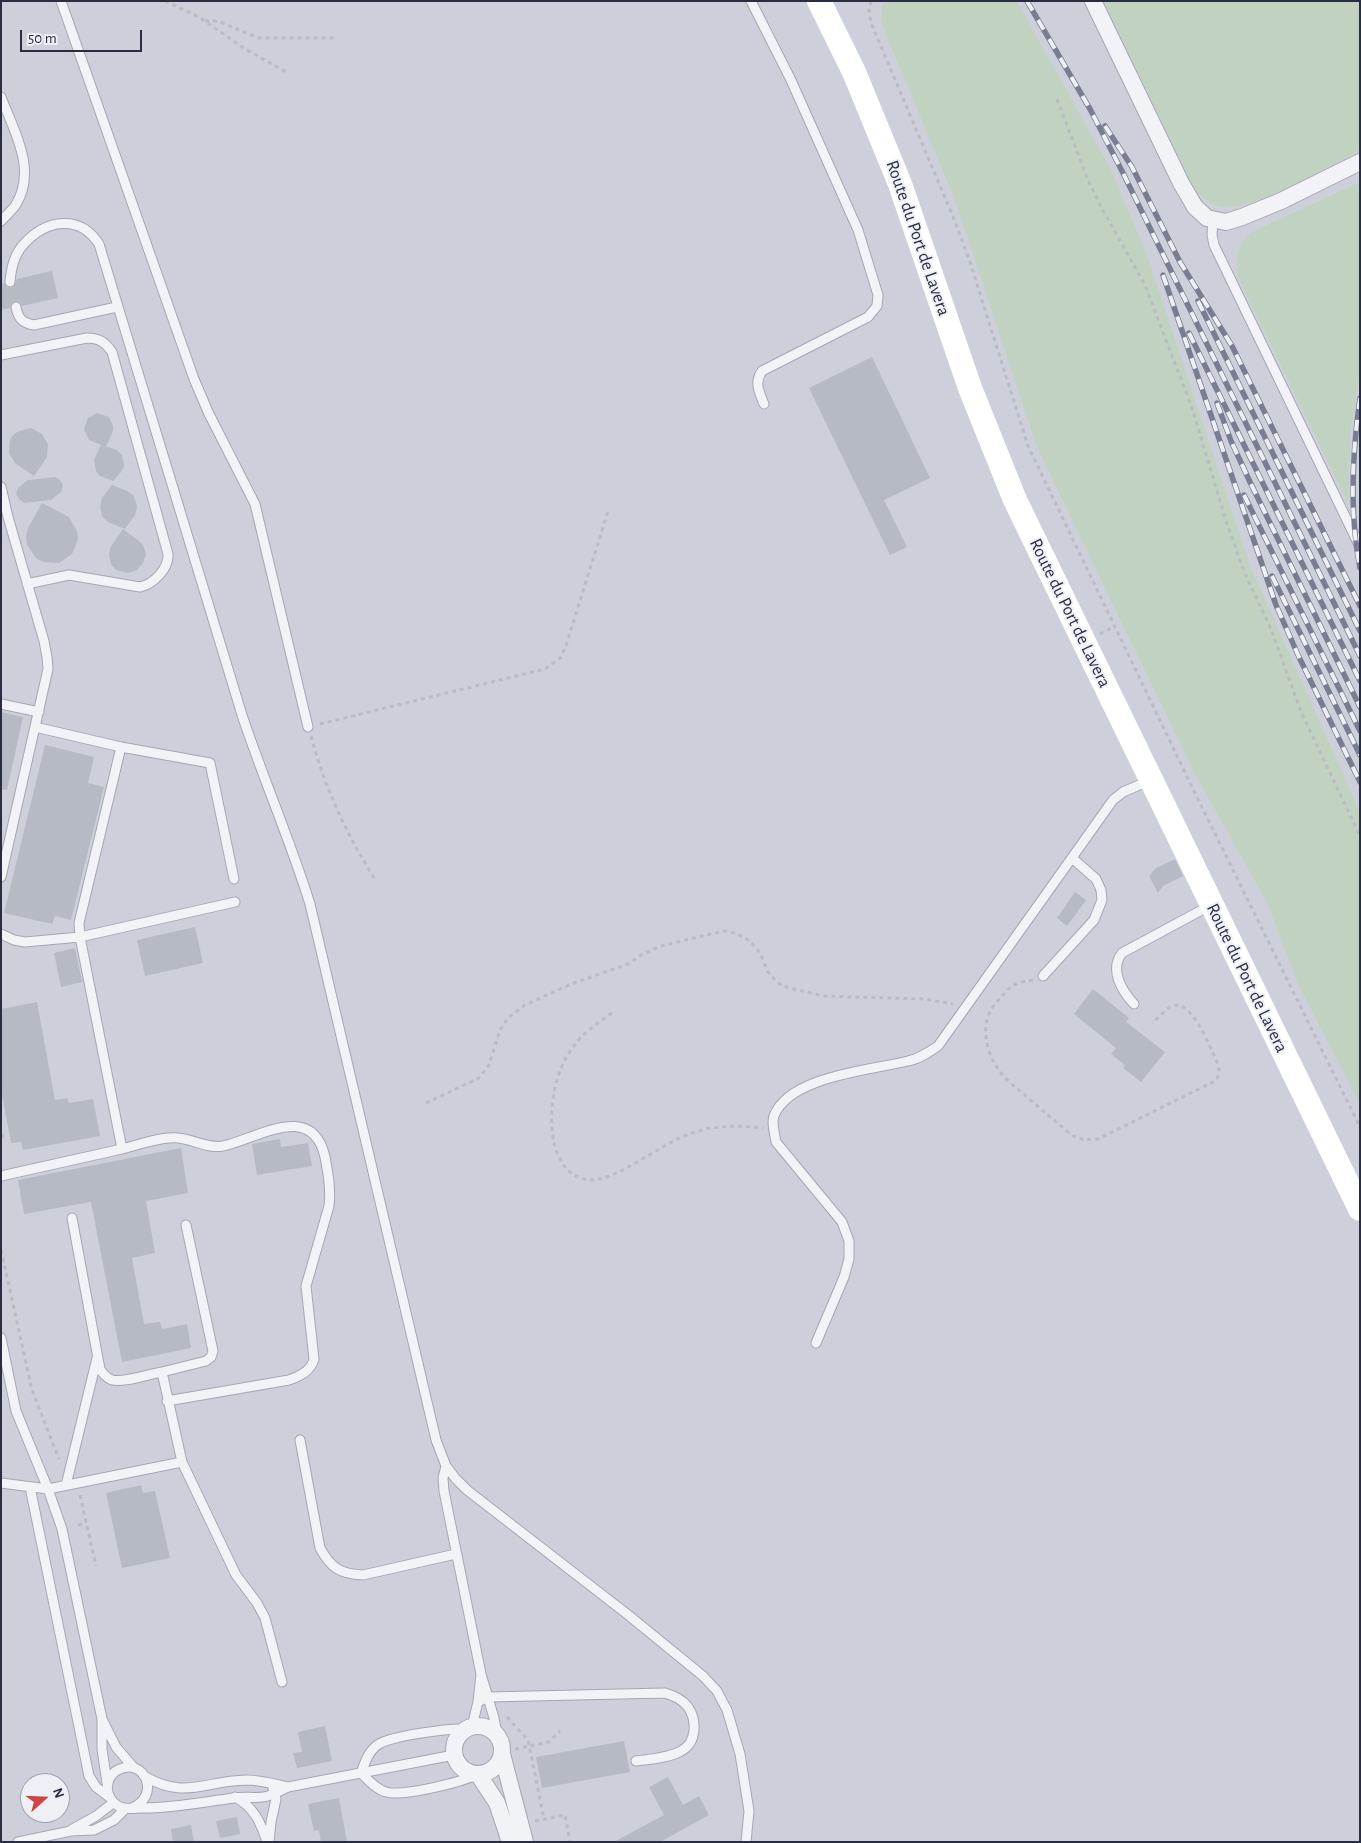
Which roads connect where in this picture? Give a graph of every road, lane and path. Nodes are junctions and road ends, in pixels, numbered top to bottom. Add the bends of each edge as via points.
1 (61, 1) edge
2 (165, 1) edge
3 (752, 1) edge
4 (819, 1) edge
5 (871, 1) edge
6 (1094, 1) edge
7 (205, 21) junction
8 (336, 38) dead end
9 (288, 73) dead end
10 (1, 97) edge
11 (1057, 99) dead end
12 (1360, 162) edge
13 (1213, 219) junction
14 (1, 221) edge
15 (10, 282) dead end
16 (117, 306) junction
17 (16, 307) dead end
18 (1, 355) edge
19 (764, 404) dead end
20 (1, 488) edge
21 (608, 511) dead end
22 (1360, 547) edge
23 (27, 584) junction
24 (1, 704) edge
25 (39, 712) junction
26 (308, 727) junction
27 (35, 728) junction
28 (121, 747) junction
29 (1151, 780) junction
30 (1360, 836) edge
31 (1072, 858) junction
32 (1, 878) edge
33 (234, 879) dead end
34 (376, 881) dead end
35 (235, 902) dead end
36 (1211, 905) junction
37 (1, 934) edge
38 (80, 937) junction
39 (1043, 976) joint
40 (1134, 1004) dead end
41 (966, 1007) junction
42 (612, 1013) dead end
43 (1152, 1023) dead end
44 (426, 1103) dead end
45 (1360, 1127) edge
46 (773, 1129) junction
47 (122, 1149) junction
48 (1, 1176) edge
49 (1360, 1209) edge
50 (72, 1218) dead end
51 (186, 1225) dead end
52 (1, 1250) edge
53 (1, 1338) edge
54 (816, 1343) dead end
55 (98, 1356) junction
56 (162, 1372) junction
57 (167, 1401) junction
58 (300, 1440) dead end
59 (182, 1462) junction
60 (446, 1466) junction
61 (63, 1468) dead end
62 (1, 1483) edge
63 (66, 1485) junction
64 (30, 1487) junction
65 (48, 1489) junction
66 (79, 1489) dead end
67 (86, 1523) junction
68 (78, 1526) dead end
69 (456, 1554) junction
70 (96, 1566) dead end
71 (481, 1674) junction
72 (282, 1682) dead end
73 (488, 1697) junction
74 (478, 1702) junction
75 (507, 1717) dead end
76 (102, 1719) junction
77 (468, 1728) junction
78 (560, 1731) dead end
79 (497, 1734) junction
80 (530, 1746) junction
81 (507, 1752) junction
82 (454, 1755) junction
83 (636, 1761) dead end
84 (134, 1768) junction
85 (361, 1773) junction
86 (478, 1774) junction
87 (144, 1776) junction
88 (108, 1783) junction
89 (269, 1783) junction
90 (288, 1787) junction
91 (275, 1793) junction
92 (235, 1797) junction
93 (111, 1800) junction
94 (129, 1808) junction
95 (544, 1819) junction
96 (529, 1822) dead end
97 (71, 1830) junction
98 (18, 1842) edge
99 (268, 1842) edge
100 (510, 1842) edge
101 (525, 1842) edge
102 (570, 1842) edge
103 (746, 1842) edge

1 - 26 lane via 194,379 255,504
2 - 7 path
3 - 19 lane via 858,230 878,295 877,306 868,317 762,372 758,383
4 - 29 street, Route du Port de Lavera via 854,72 900,184 970,388 1015,500
5 - 45 path via 871,23 969,259 1028,446
6 - 13 street via 1181,183 1195,207
7 - 8 path via 218,21 258,38
7 - 9 path
10 - 14 lane via 25,166 20,195
11 - 30 path via 1088,180 1145,285 1192,408 1245,574 1271,629 1301,712
12 - 13 street via 1242,217 1226,222
13 - 22 lane via 1214,245
15 - 16 lane via 11,268 22,246 43,230 61,223 72,223 93,234 99,244
16 - 17 lane via 34,324 22,321
16 - 60 lane via 242,715 310,904 436,1440
18 - 23 lane via 87,338 106,343 112,352 168,554 166,566 145,586 69,575
20 - 23 lane
21 - 26 path via 566,649 553,664 545,669
23 - 25 lane via 48,657
24 - 25 lane
25 - 27 lane
26 - 34 path via 329,792 355,848
27 - 28 lane
27 - 32 lane
28 - 33 lane via 210,763
28 - 38 lane via 79,923
29 - 31 lane via 1113,800
29 - 36 street, Route du Port de Lavera
31 - 39 lane via 1096,879 1102,900 1094,920
31 - 41 lane
35 - 38 lane
36 - 40 lane via 1118,958 1119,982
36 - 49 street, Route du Port de Lavera
37 - 38 lane via 25,942
38 - 47 lane
39 - 43 path via 1011,986 991,1008 986,1040 1001,1074 1073,1136 1084,1140 1098,1139 1218,1077 1218,1062 1185,1007 1171,1007
41 - 44 path via 938,1000 823,996 782,986 768,972 760,953 750,941 736,933 723,931 661,946 628,964 525,1005 508,1018 500,1030 490,1065 479,1078
41 - 46 lane via 938,1046 927,1053 909,1061 821,1080 797,1092 782,1103 774,1117
42 - 46 path via 588,1030 572,1049 560,1071 554,1094 552,1128 555,1150 563,1167 576,1178 609,1177 662,1146 713,1127 738,1125
46 - 54 lane via 783,1152 842,1222 849,1241 844,1277
47 - 48 lane
47 - 57 lane via 172,1137 221,1146 267,1131 300,1127 318,1138 327,1170 329,1206 306,1286 314,1358 312,1365 300,1376 289,1380
50 - 55 lane
51 - 56 lane via 213,1351 206,1361
52 - 61 path via 32,1390
53 - 65 lane via 16,1411
55 - 56 lane via 100,1369 112,1380
55 - 63 lane
56 - 57 lane
57 - 59 lane
58 - 69 lane via 320,1548 336,1569 362,1575
59 - 63 lane
59 - 72 lane via 236,1575 265,1618
60 - 69 lane via 444,1491
60 - 103 lane via 467,1490 627,1614 717,1691 740,1754 749,1811
62 - 64 lane
63 - 65 lane
64 - 65 lane
64 - 93 lane via 89,1776
65 - 76 lane via 62,1529
66 - 67 path
67 - 68 path
67 - 70 path
69 - 71 lane
71 - 73 lane
71 - 74 lane
73 - 74 lane
73 - 79 lane
73 - 83 lane via 665,1693 681,1700 687,1706 695,1727 689,1745 677,1754
74 - 77 lane
75 - 80 path
76 - 84 lane via 116,1747
76 - 88 lane via 102,1749
77 - 79 street via 486,1726
77 - 82 street via 456,1740
77 - 85 lane via 388,1740 372,1750
78 - 80 path via 549,1742
79 - 81 street
80 - 81 path
80 - 95 path
81 - 86 street via 491,1771
81 - 101 street
82 - 85 lane
82 - 86 street via 461,1767
84 - 87 lane
84 - 88 lane via 115,1771
85 - 86 lane via 383,1791 399,1793 461,1781
85 - 90 lane
86 - 100 street via 496,1804
87 - 89 lane via 180,1789 247,1780
87 - 94 lane via 147,1795 144,1801
88 - 93 lane
89 - 90 lane
89 - 91 lane
90 - 91 lane
91 - 92 lane
91 - 99 lane
92 - 94 lane via 178,1807
92 - 99 lane via 256,1815
93 - 94 lane
93 - 97 lane via 96,1816
94 - 97 lane via 94,1830
95 - 96 path
95 - 102 path via 565,1815
97 - 98 lane

